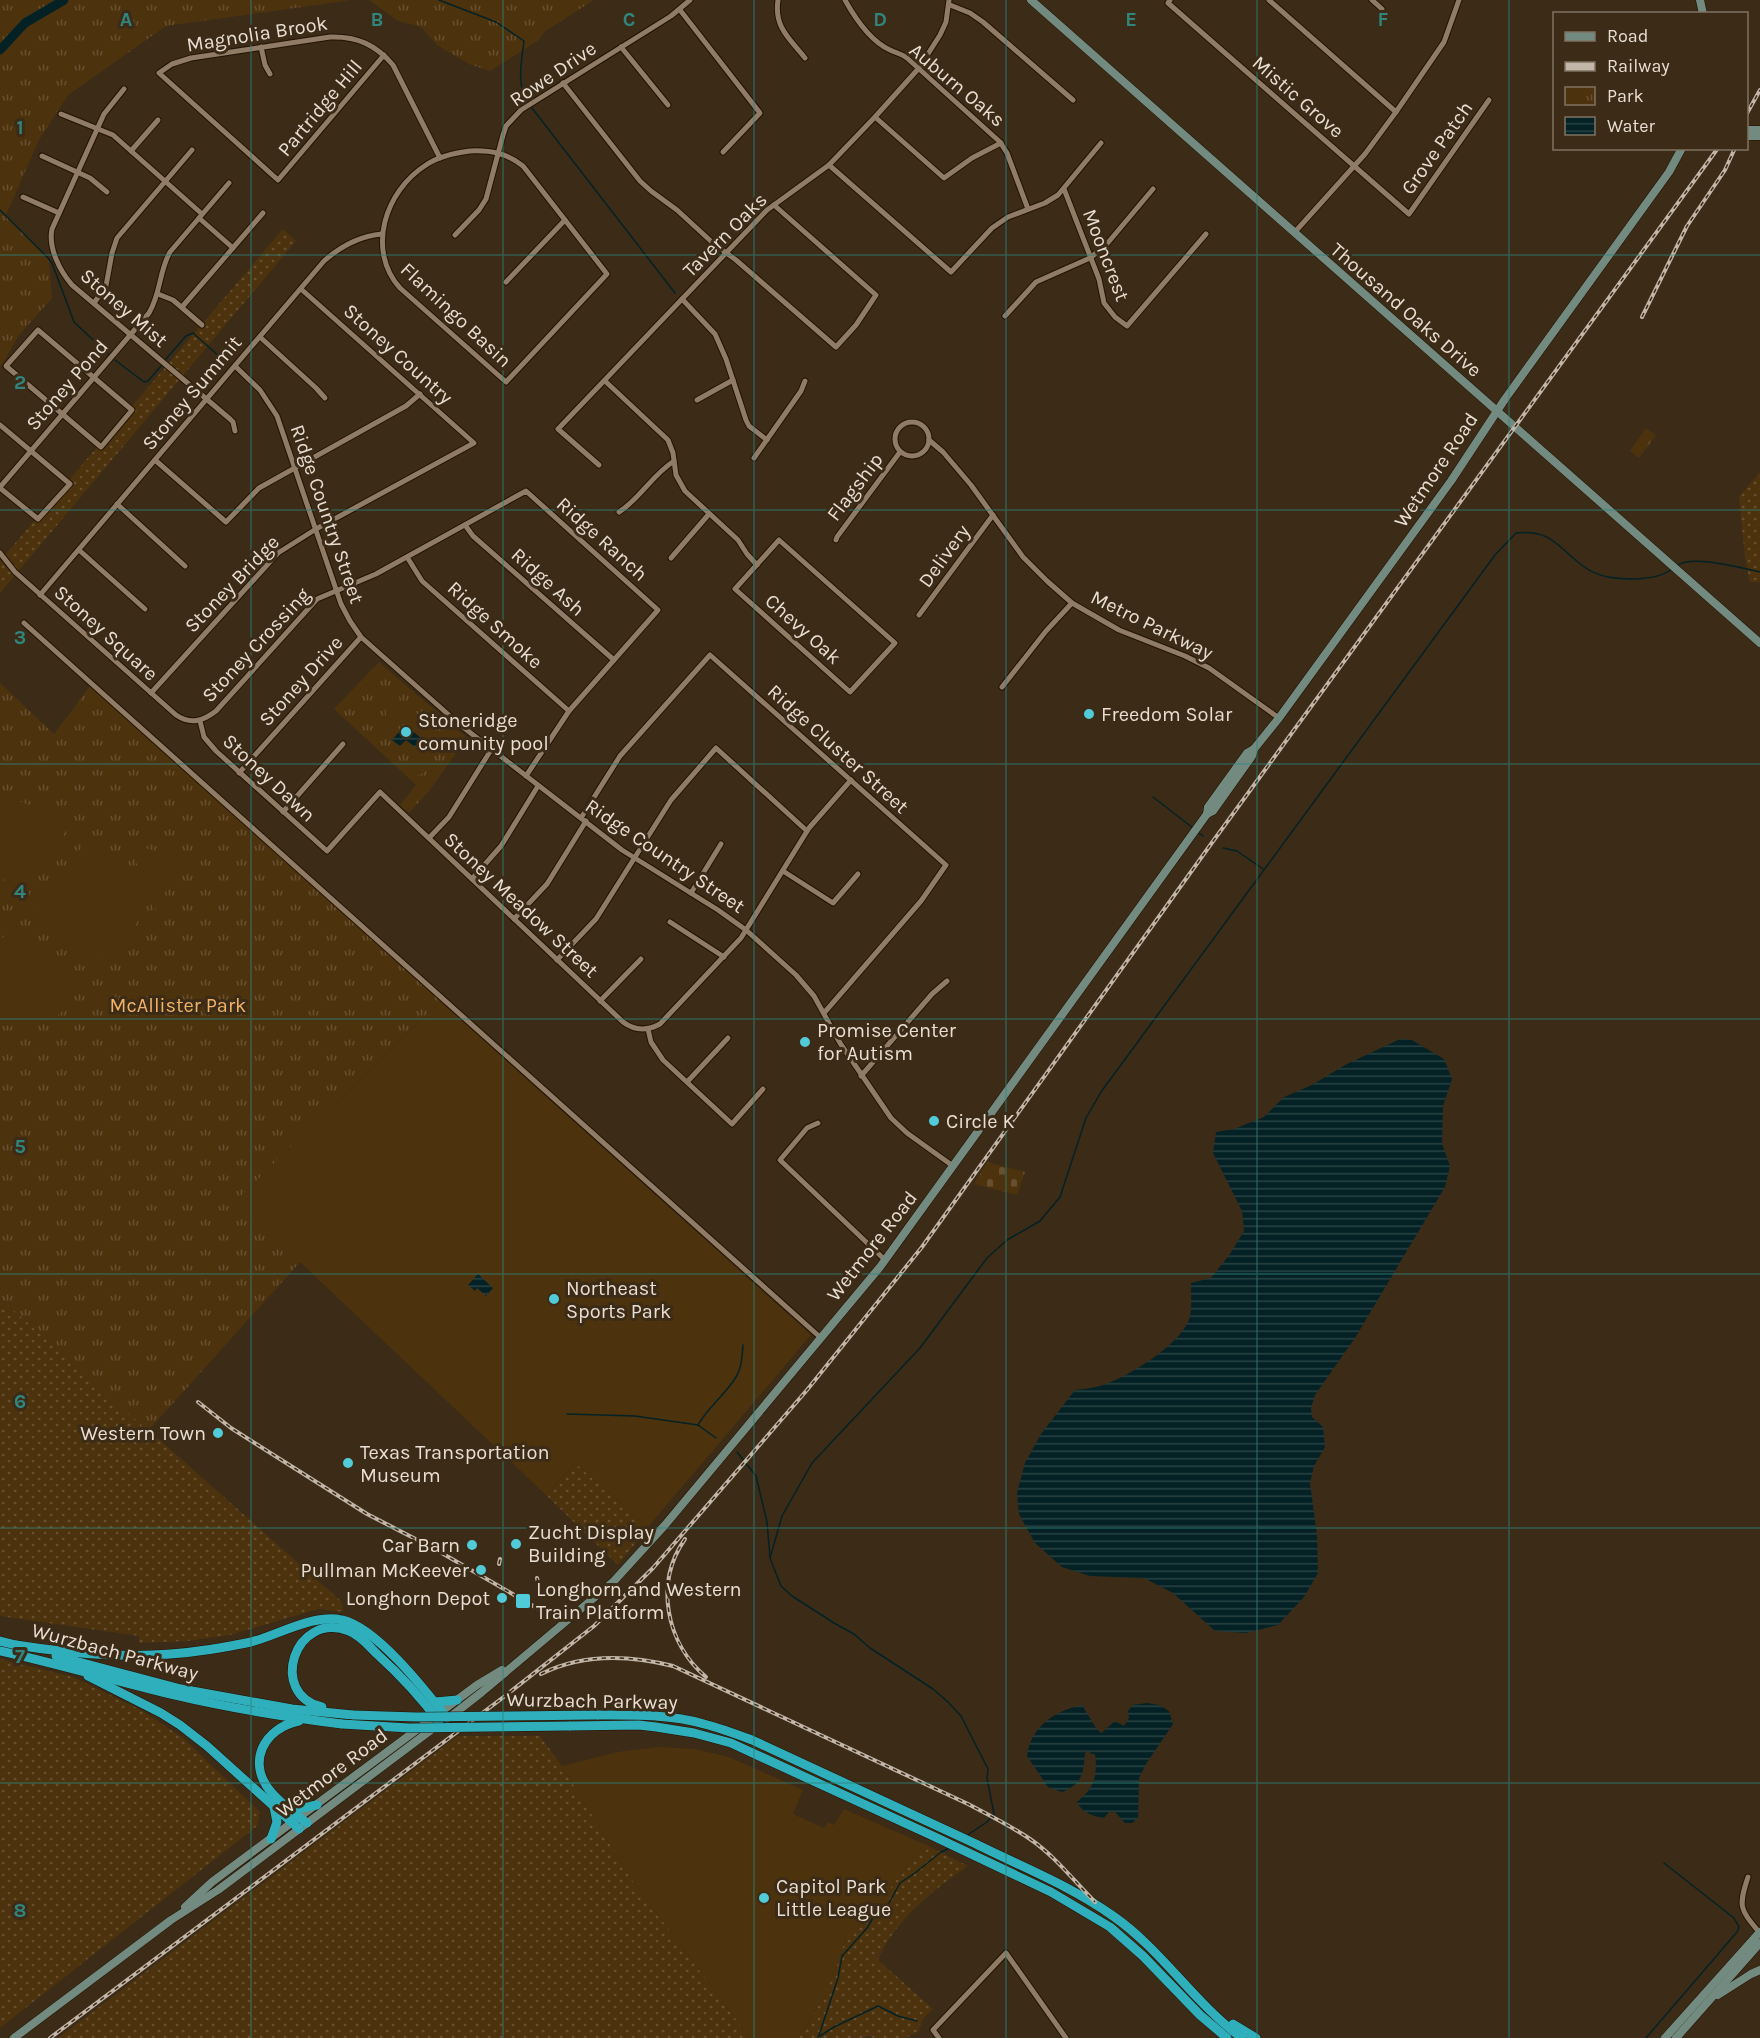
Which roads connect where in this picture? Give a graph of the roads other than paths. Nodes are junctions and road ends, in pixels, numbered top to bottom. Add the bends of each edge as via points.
1 (690, 0) edge
2 (777, 0) edge
3 (845, 0) edge
4 (1030, 0) edge
5 (1269, 0) edge
6 (1372, 0) edge
7 (1459, 0) edge
8 (951, 2) edge
9 (1169, 2) edge
10 (680, 9) junction
11 (1382, 9) dead end
12 (261, 47) junction
13 (621, 47) junction
14 (384, 55) junction
15 (805, 58) dead end
16 (919, 68) junction
17 (270, 74) dead end
18 (563, 83) junction
19 (124, 89) dead end
20 (1073, 100) dead end
21 (1490, 100) dead end
22 (668, 105) dead end
23 (1396, 112) junction
24 (61, 114) dead end
25 (876, 117) junction
26 (158, 120) dead end
27 (97, 129) junction
28 (1001, 143) junction
29 (1101, 144) dead end
30 (192, 150) dead end
31 (1681, 150) edge
32 (131, 151) junction
33 (723, 152) dead end
34 (496, 153) junction
35 (42, 156) dead end
36 (440, 158) junction
37 (829, 165) junction
38 (1354, 166) junction
39 (77, 171) junction
40 (278, 180) joint
41 (165, 181) junction
42 (229, 183) dead end
43 (1064, 189) junction
44 (1153, 189) dead end
45 (107, 192) dead end
46 (23, 197) dead end
47 (774, 205) junction
48 (1028, 209) junction
49 (59, 213) junction
50 (263, 213) dead end
51 (1409, 214) joint
52 (201, 216) junction
53 (565, 220) junction
54 (1294, 233) junction
55 (382, 234) junction
56 (1206, 234) dead end
57 (455, 235) dead end
58 (233, 248) junction
59 (726, 253) junction
60 (1090, 258) junction
61 (506, 282) dead end
62 (301, 289) junction
63 (158, 294) junction
64 (682, 299) junction
65 (94, 303) junction
66 (182, 307) junction
67 (1005, 316) dead end
68 (202, 325) dead end
69 (130, 334) junction
70 (260, 337) junction
71 (235, 366) junction
72 (94, 378) junction
73 (733, 380) junction
74 (604, 381) junction
75 (805, 381) dead end
76 (420, 394) junction
77 (325, 398) dead end
78 (207, 399) junction
79 (698, 400) dead end
80 (1496, 411) junction
81 (62, 415) junction
82 (0, 424) edge
83 (236, 431) dead end
84 (767, 440) junction
85 (929, 441) junction
86 (474, 442) joint
87 (30, 451) junction
88 (900, 452) junction
89 (754, 458) dead end
90 (155, 460) junction
91 (674, 461) junction
92 (599, 465) dead end
93 (295, 468) junction
94 (0, 488) edge
95 (526, 491) joint
96 (117, 504) junction
97 (619, 512) dead end
98 (709, 514) junction
99 (993, 515) junction
100 (465, 525) junction
101 (316, 530) junction
102 (836, 540) dead end
103 (79, 550) junction
104 (0, 553) edge
105 (407, 557) junction
106 (671, 558) dead end
107 (757, 565) junction
108 (184, 566) dead end
109 (337, 590) junction
110 (40, 595) junction
111 (1072, 603) junction
112 (145, 609) dead end
113 (919, 615) dead end
114 (24, 623) dead end
115 (361, 637) junction
116 (1760, 643) edge
117 (614, 660) junction
118 (1002, 687) dead end
119 (151, 693) junction
120 (568, 711) junction
121 (1279, 718) junction
122 (200, 721) junction
123 (343, 744) dead end
124 (491, 750) junction
125 (239, 772) junction
126 (526, 776) junction
127 (851, 780) junction
128 (538, 786) junction
129 (283, 812) junction
130 (584, 820) junction
131 (807, 831) junction
132 (429, 838) junction
133 (721, 844) dead end
134 (327, 851) joint
135 (634, 858) junction
136 (783, 871) junction
137 (858, 874) dead end
138 (472, 879) junction
139 (691, 893) junction
140 (514, 919) junction
141 (670, 922) dead end
142 (746, 930) junction
143 (724, 957) junction
144 (641, 959) dead end
145 (557, 960) junction
146 (947, 981) dead end
147 (600, 1000) junction
148 (824, 1013) junction
149 (648, 1029) junction
150 (728, 1038) dead end
151 (861, 1076) junction
152 (687, 1082) junction
153 (763, 1089) dead end
154 (818, 1123) dead end
155 (952, 1166) junction
156 (885, 1260) junction
157 (821, 1338) junction
158 (0, 1641) edge
159 (16, 1645) junction
160 (0, 1651) edge
161 (519, 1660) junction
162 (66, 1666) junction
163 (422, 1698) junction
164 (457, 1700) junction
165 (435, 1702) junction
166 (353, 1715) junction
167 (441, 1718) junction
168 (307, 1719) junction
169 (419, 1729) junction
170 (273, 1805) junction
171 (316, 1805) junction
172 (287, 1806) junction
173 (300, 1823) junction
174 (271, 1839) junction
175 (1748, 1877) dead end
176 (171, 1920) junction
177 (1757, 1924) edge
178 (1760, 1932) edge
179 (1760, 1942) edge
180 (1760, 1970) edge
181 (1709, 2001) junction
182 (1206, 2007) junction
183 (16, 2037) edge
184 (939, 2038) edge
185 (1066, 2038) edge
186 (1226, 2038) edge
187 (1242, 2038) edge
188 (1256, 2038) edge
189 (1665, 2038) edge
190 (1676, 2038) edge

1 - 10 street, Rowe Drive
2 - 15 street via 780,26
3 - 16 street, Auburn Oaks via 872,37
4 - 54 main road, Thousand Oaks Drive
5 - 23 street
6 - 11 street
7 - 23 street via 1444,42
8 - 16 street, Tavern Oaks via 946,22
8 - 20 street via 983,22
9 - 38 street, Mistic Grove
10 - 13 street, Rowe Drive
10 - 33 street via 760,113
12 - 14 street, Magnolia Brook via 342,36 362,41
12 - 17 street
12 - 40 street, Magnolia Brook via 191,57 159,73
13 - 18 street, Rowe Drive
13 - 22 street
14 - 36 street, Magnolia Brook via 397,72
14 - 40 street, Partridge Hill
16 - 25 street, Tavern Oaks
16 - 28 street, Auburn Oaks
18 - 34 street, Rowe Drive via 521,110 506,126
18 - 59 street via 640,181
19 - 27 street, Stoney Mist
21 - 51 street, Grove Patch
23 - 38 street
24 - 27 street
25 - 28 street via 944,178
25 - 37 street, Tavern Oaks
26 - 32 street
27 - 32 street via 113,135
27 - 39 street, Stoney Mist
28 - 48 street, Auburn Oaks
29 - 43 street
30 - 41 street
31 - 80 main road, Wetmore Road
32 - 41 street
34 - 36 street via 470,151
34 - 53 street via 523,166
34 - 57 street, Rowe Drive via 486,199
35 - 39 street
36 - 55 street via 417,171 400,189
37 - 47 street, Tavern Oaks
37 - 48 street via 951,272 992,228
38 - 51 street, Mistic Grove
38 - 54 street
39 - 45 street
39 - 49 street, Stoney Mist
41 - 52 street
41 - 65 street via 117,238 106,286
42 - 52 street, Stoney Pond
43 - 48 street via 1049,201
43 - 60 street, Mooncrest
44 - 60 street via 1106,245
46 - 49 street
47 - 59 street, Tavern Oaks
47 - 59 street via 876,295 836,347
49 - 65 street, Stoney Mist via 51,238 59,266 72,285
50 - 58 street
52 - 58 street
52 - 63 street, Stoney Pond via 165,260
53 - 55 street, Flamingo Basin via 607,274 506,382 392,280 384,261
53 - 61 street
54 - 80 main road, Thousand Oaks Drive
55 - 62 street, Stoney Summit via 342,247 324,261
56 - 60 street, Mooncrest via 1127,326 1104,303
58 - 66 street
59 - 64 street, Tavern Oaks
60 - 67 street via 1036,282
62 - 70 street, Stoney Summit
62 - 76 street, Stoney Country
63 - 66 street
63 - 69 street, Stoney Pond
64 - 73 street via 715,334
64 - 74 street, Tavern Oaks
65 - 69 street, Stoney Mist
66 - 68 street
69 - 72 street, Stoney Pond
69 - 78 street, Stoney Mist
70 - 71 street, Stoney Summit
70 - 77 street
71 - 78 street, Stoney Summit
71 - 93 street, Ridge Country Street via 272,406
72 - 81 street, Stoney Pond
72 - 81 street via 132,410 101,447
72 - 81 street via 38,330 6,366
73 - 79 street
73 - 84 street via 746,420
74 - 91 street via 668,440
74 - 92 street, Tavern Oaks via 558,429
75 - 84 street
76 - 86 street, Stoney Country
76 - 93 street via 406,406
78 - 83 street, Stoney Mist via 233,422
78 - 90 street, Stoney Summit
80 - 116 main road, Thousand Oaks Drive
80 - 121 main road, Wetmore Road via 1451,481
81 - 87 street, Stoney Pond
82 - 87 street
84 - 89 street
85 - 88 street, Flagship via 921,454 910,456
85 - 88 street, Flagship via 924,427 915,422 905,423 895,434
85 - 99 street, Metro Parkway via 943,452
86 - 101 street, Stoney Bridge
87 - 94 street, Stoney Pond
87 - 94 street via 70,484 38,519
88 - 102 street, Flagship
90 - 93 street via 226,522 259,488
90 - 96 street, Stoney Summit
91 - 97 street
91 - 98 street via 685,491
93 - 101 street, Ridge Country Street
95 - 100 street, Stoney Crossing
95 - 117 street, Ridge Ranch via 658,609
96 - 103 street, Stoney Summit
96 - 108 street
98 - 106 street
98 - 107 street via 738,540
99 - 111 street, Metro Parkway via 1031,565
99 - 113 street, Delivery
100 - 105 street, Stoney Crossing
100 - 117 street, Ridge Ash
101 - 109 street, Ridge Country Street
101 - 119 street, Stoney Bridge via 278,553
103 - 110 street, Stoney Summit
103 - 112 street
104 - 110 street, Stoney Square
105 - 109 street, Stoney Crossing
105 - 120 street, Ridge Smoke via 422,581
107 - 107 street, Chevy Oak via 735,589 850,692 895,643 779,540
109 - 115 street, Ridge Country Street
109 - 122 street, Stoney Crossing via 311,603 216,711
110 - 119 street, Stoney Square
111 - 118 street
111 - 121 street, Metro Parkway via 1119,630 1209,668
114 - 157 street
115 - 124 street, Ridge Country Street
115 - 125 street, Stoney Drive
117 - 120 street
119 - 122 street, Stoney Square via 181,719
120 - 126 street
121 - 155 main road, Wetmore Road
122 - 125 street, Stoney Dawn via 204,736
123 - 129 street
124 - 126 street, Ridge Country Street
124 - 132 street via 449,817
125 - 129 street, Stoney Dawn
126 - 128 street, Ridge Country Street
127 - 130 street, Ridge Cluster Street via 710,655 620,756
127 - 131 street
127 - 148 street, Ridge Cluster Street via 946,865 921,901
128 - 130 street, Ridge Country Street
128 - 138 street via 501,846
129 - 134 street, Stoney Dawn
130 - 135 street, Ridge Country Street
130 - 140 street via 547,884
131 - 135 street via 716,748 676,793
131 - 136 street
132 - 134 street, Stoney Meadow Street via 380,792
132 - 138 street, Stoney Meadow Street
133 - 139 street
135 - 139 street, Ridge Country Street
135 - 145 street via 596,919
136 - 137 street via 833,903
136 - 142 street
138 - 140 street, Stoney Meadow Street
139 - 142 street, Ridge Country Street
140 - 145 street, Stoney Meadow Street
141 - 143 street
142 - 143 street
142 - 148 street, Ridge Country Street via 796,975
143 - 149 street via 660,1023
144 - 147 street
145 - 147 street, Stoney Meadow Street
146 - 151 street
147 - 149 street, Stoney Meadow Street via 625,1024
148 - 151 street, Ridge Country Street
149 - 152 street via 656,1051
150 - 152 street
151 - 155 street, Ridge Country Street via 900,1126
152 - 153 street via 732,1124
154 - 156 street via 807,1128 780,1160
155 - 156 main road, Wetmore Road
156 - 157 main road, Wetmore Road
157 - 161 main road, Wetmore Road via 621,1575
158 - 159 highway, Wurzbach Parkway
159 - 165 highway via 104,1656 154,1656 230,1646 329,1618 356,1625 376,1640
159 - 166 highway, Wurzbach Parkway via 181,1689 292,1709
160 - 162 highway, Wurzbach Parkway
161 - 164 main road, Wetmore Road
161 - 167 main road, Wetmore Road via 482,1692
162 - 168 highway, Wurzbach Parkway via 232,1707
162 - 170 highway via 180,1725
163 - 166 highway via 353,1633 339,1628 316,1631 297,1650 292,1668 295,1684 302,1697 314,1706
163 - 167 highway
163 - 169 highway via 424,1718
164 - 165 highway
164 - 167 main road, Wetmore Road
165 - 167 highway
166 - 182 highway, Wurzbach Parkway, bridge via 662,1717 722,1729 1065,1887 1132,1931
167 - 169 main road, Wetmore Road
167 - 173 main road, Wetmore Road
168 - 172 highway via 279,1728 267,1738 262,1749 263,1779
168 - 186 highway, Wurzbach Parkway, bridge via 409,1728 647,1726 723,1740 933,1836 1090,1914 1136,1949
169 - 171 main road, Wetmore Road
170 - 173 highway
170 - 174 highway via 277,1822
171 - 172 highway
171 - 173 main road, Wetmore Road
172 - 173 highway
173 - 174 main road, Wetmore Road
173 - 176 main road, Wetmore Road via 218,1890
174 - 176 main road, Wetmore Road via 212,1882
175 - 177 street via 1741,1902 1743,1912
176 - 183 main road, Wetmore Road
177 - 178 street
178 - 189 main road
179 - 181 main road
180 - 181 main road
181 - 190 main road
182 - 187 highway, Wurzbach Parkway
182 - 188 highway
184 - 185 street via 933,2030 1006,1953

